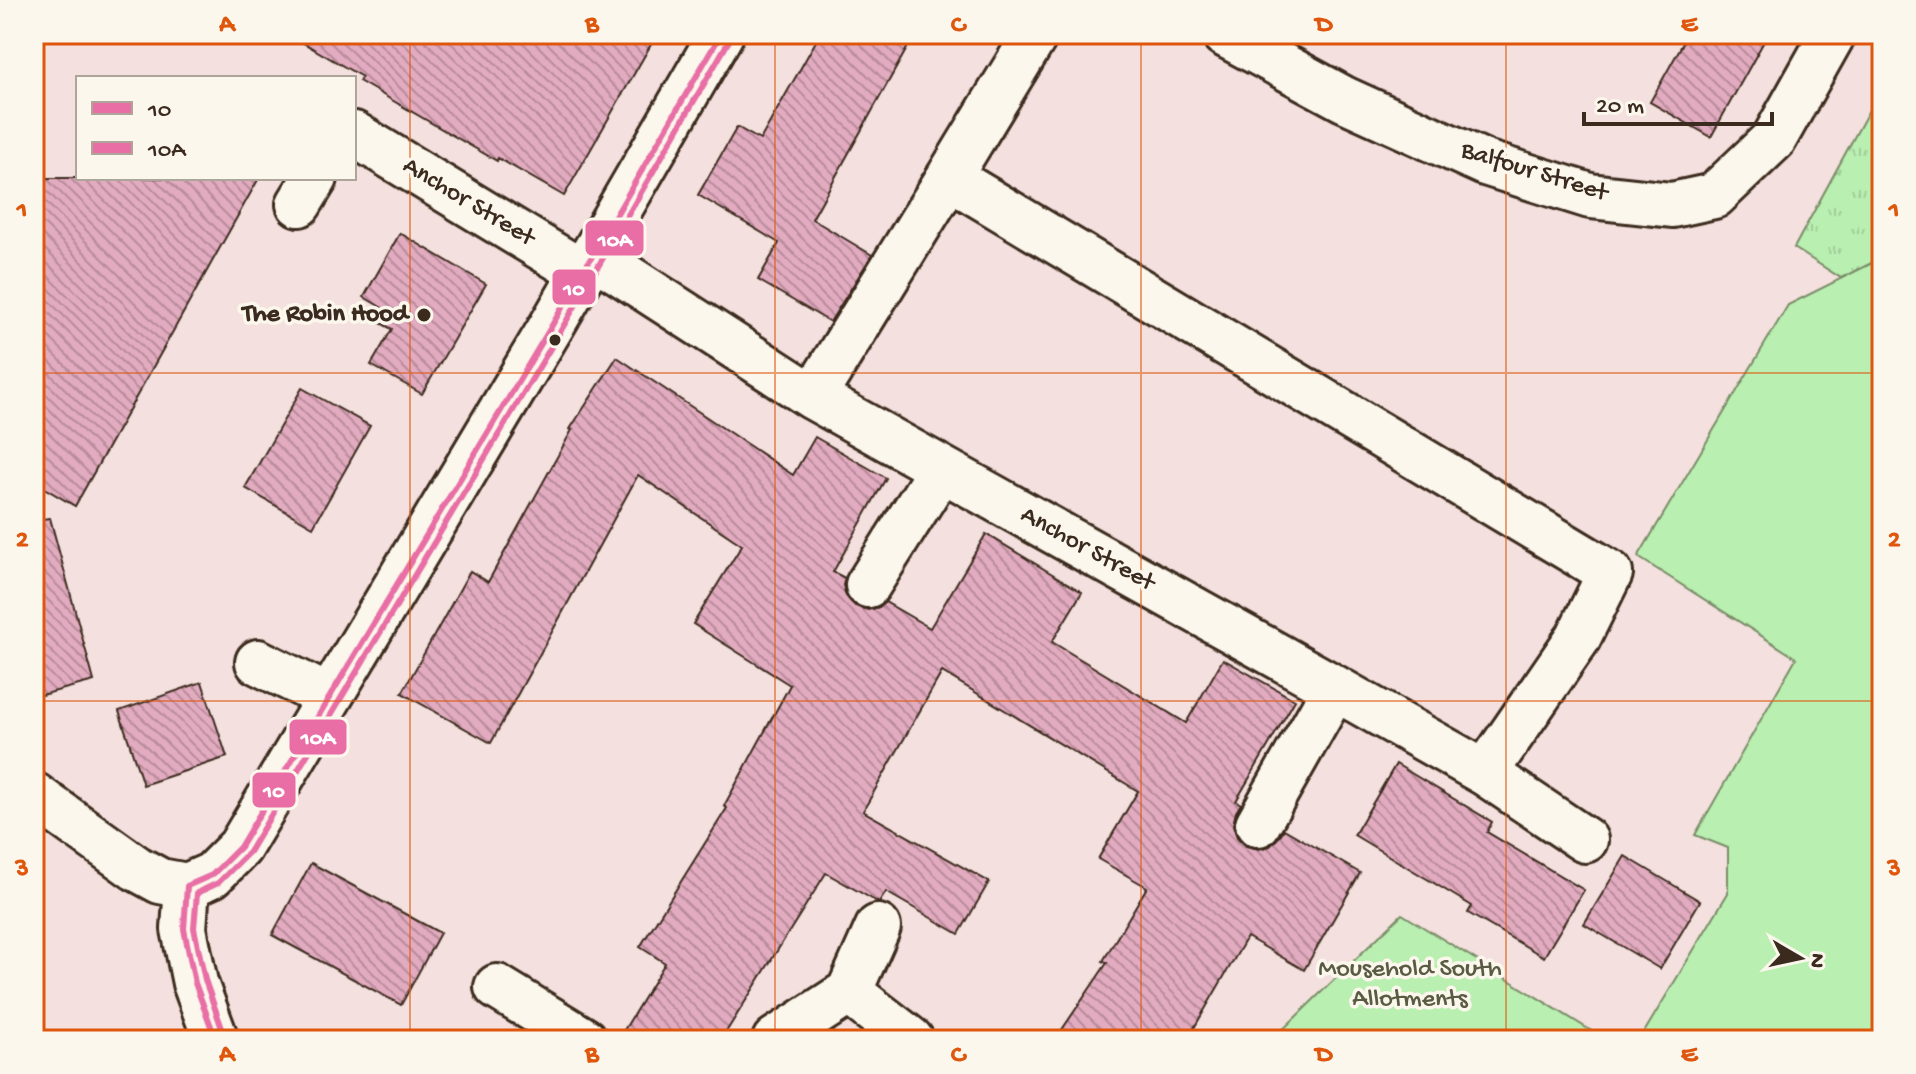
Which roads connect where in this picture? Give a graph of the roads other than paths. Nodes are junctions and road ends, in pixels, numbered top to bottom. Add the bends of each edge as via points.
1 (721, 34) edge
2 (1036, 34) edge
3 (1224, 34) edge
4 (1833, 34) edge
5 (356, 135) edge
6 (949, 177) junction
7 (588, 264) junction
8 (813, 397) junction
9 (941, 469) junction
10 (868, 585) dead end
11 (258, 662) dead end
12 (1335, 688) junction
13 (328, 697) junction
14 (1485, 773) junction
15 (34, 795) edge
16 (1258, 824) dead end
17 (1585, 840) dead end
18 (187, 886) junction
19 (878, 927) dead end
20 (497, 987) dead end
21 (849, 992) junction
22 (216, 1040) edge
23 (584, 1040) edge
24 (775, 1040) edge
25 (911, 1040) edge

1 - 7 street
2 - 6 street
3 - 4 street, Balfour Street via 1344,99 1485,163 1590,196 1672,205 1714,196 1774,139
5 - 7 street, Anchor Street
6 - 8 street
6 - 14 street via 1610,573 1578,638
7 - 8 street, Anchor Street
7 - 13 street
8 - 9 street, Anchor Street
9 - 10 street
9 - 12 street, Anchor Street
11 - 13 street
12 - 14 street, Anchor Street
12 - 16 street
13 - 18 street via 240,847 212,875
14 - 17 street, Anchor Street
15 - 18 street via 136,868 160,881
18 - 22 street via 184,929 195,983
19 - 21 street
20 - 23 street
21 - 24 street
21 - 25 street

